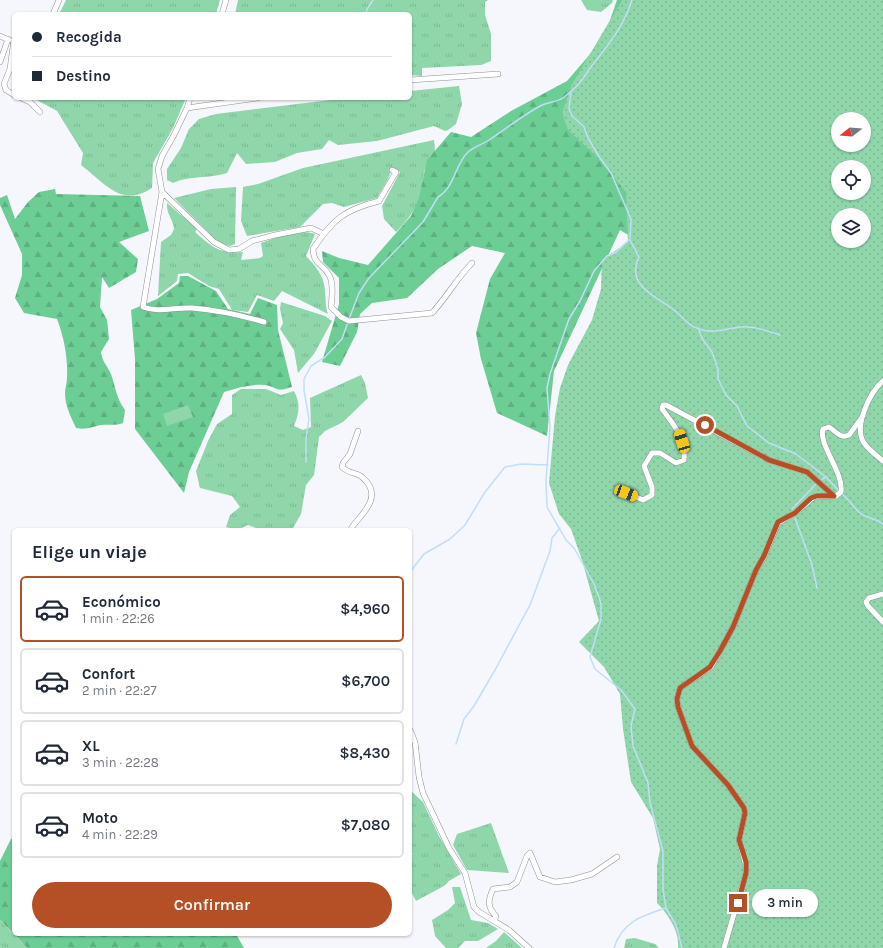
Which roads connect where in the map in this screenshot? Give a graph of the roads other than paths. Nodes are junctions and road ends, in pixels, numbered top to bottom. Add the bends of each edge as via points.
1 (59, 0) edge
2 (226, 0) edge
3 (54, 12) edge
4 (223, 12) edge
5 (0, 36) edge
6 (12, 40) edge
7 (0, 62) edge
8 (498, 74) dead end
9 (412, 80) edge
10 (12, 94) edge
11 (26, 100) edge
12 (190, 100) edge
13 (244, 100) edge
14 (188, 108) junction
15 (40, 112) dead end
16 (392, 170) dead end
17 (162, 192) junction
18 (324, 234) junction
19 (472, 263) dead end
20 (264, 322) dead end
21 (883, 381) edge
22 (863, 416) junction
23 (358, 431) dead end
24 (883, 461) edge
25 (626, 493) dead end
26 (834, 496) junction
27 (352, 528) edge
28 (883, 594) edge
29 (883, 622) edge
30 (412, 735) edge
31 (617, 857) dead end
32 (494, 921) junction
33 (530, 948) edge
34 (724, 948) edge

1 - 3 street
2 - 4 street
5 - 6 street
6 - 7 street
6 - 10 street via 10,69 4,84 6,90
8 - 9 street
11 - 15 street
12 - 14 street
13 - 14 street
14 - 17 street via 162,156 158,169
16 - 18 street via 396,172 394,178 379,201 345,213 333,222
17 - 18 street via 214,242 229,250 239,249 275,235 311,228
17 - 20 street via 143,307 152,310 190,308 227,312
18 - 19 street via 313,249 313,257 330,276 331,307 349,321 432,313
21 - 22 street via 874,388
22 - 24 street via 861,435 864,444
22 - 26 street via 846,437 839,435 830,427 823,429 823,440 832,457 841,485 841,492
23 - 27 street via 350,454 342,467 346,471 360,475 371,488 372,498
25 - 26 street via 643,500 652,495 652,487 644,466 652,453 660,453 676,463 684,460 685,449 680,433 662,409 663,405 666,405 769,460 807,472
26 - 34 street via 811,498 795,513 778,522 733,627 720,651 710,667 680,688 678,693 678,707 692,746 731,789 745,813 739,840 746,862 746,873
28 - 29 street via 869,598 866,602
30 - 32 street via 423,793 464,873 474,907
31 - 32 street via 592,874 555,882 540,877 530,853 517,882 510,887 493,889 488,901 496,916
32 - 33 street via 510,930

